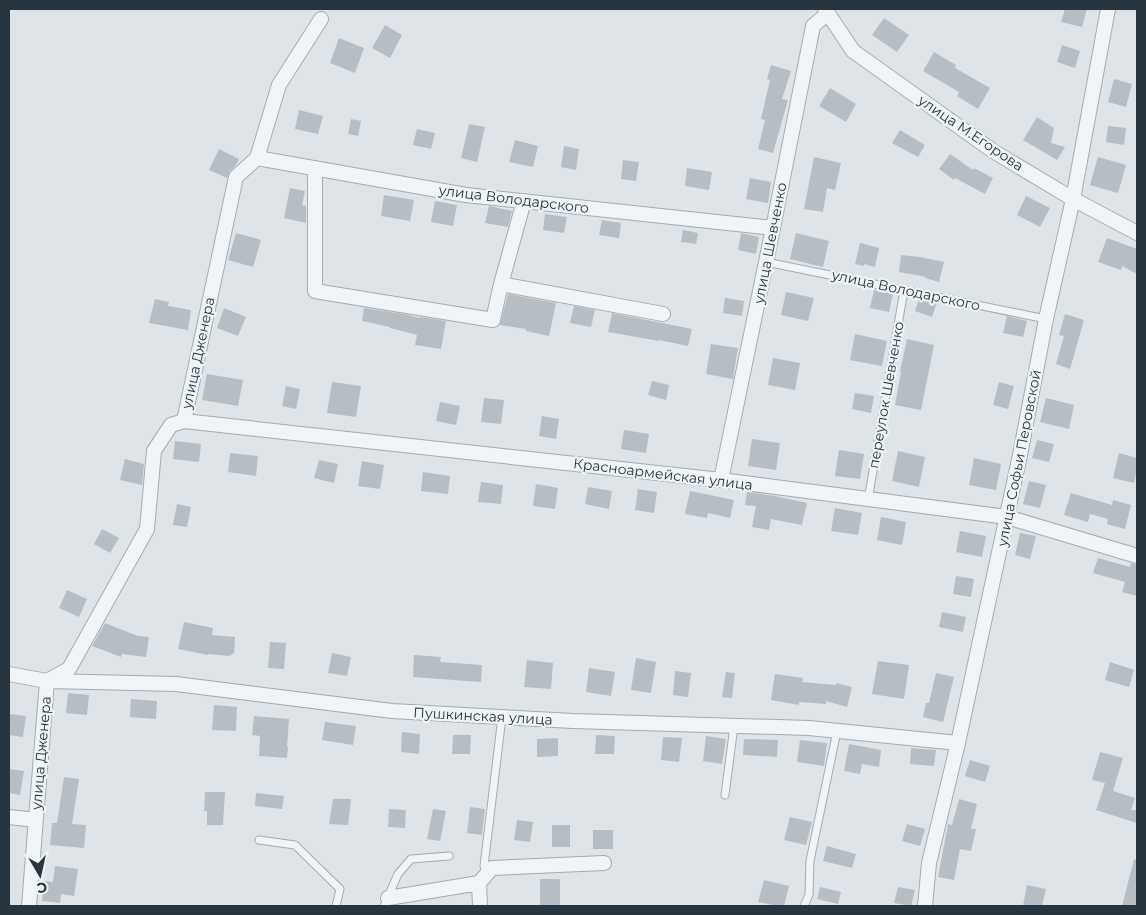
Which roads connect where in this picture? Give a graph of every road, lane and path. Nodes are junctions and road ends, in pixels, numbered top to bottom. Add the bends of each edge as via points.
1 (1108, 9) edge
2 (827, 11) edge
3 (321, 19) dead end
4 (257, 158) junction
5 (315, 168) junction
6 (1073, 199) junction
7 (524, 201) junction
8 (773, 228) junction
9 (1137, 233) edge
10 (766, 262) junction
11 (501, 284) junction
12 (904, 290) junction
13 (664, 314) dead end
14 (1046, 319) junction
15 (184, 421) junction
16 (721, 480) junction
17 (868, 500) junction
18 (1007, 518) junction
19 (1137, 556) edge
20 (9, 674) edge
21 (47, 681) junction
22 (502, 717) junction
23 (734, 726) junction
24 (837, 731) junction
25 (958, 743) junction
26 (725, 795) dead end
27 (9, 817) edge
28 (36, 820) junction
29 (259, 840) dead end
30 (449, 856) dead end
31 (604, 863) dead end
32 (483, 878) junction
33 (386, 902) edge
34 (29, 906) edge
35 (336, 906) edge
36 (480, 906) edge
37 (804, 906) edge
38 (925, 906) edge

1 - 6 street, улица Софьи Перовской
2 - 6 street, улица М.Егорова via 853,51 993,151
2 - 8 street, улица Шевченко via 812,26
3 - 4 street via 279,85
4 - 5 street, улица Володарского
4 - 15 street, улица Дженера via 236,177
5 - 7 street, улица Володарского via 466,195
5 - 11 street via 315,292 493,320
6 - 9 street, улица М.Егорова
6 - 14 street, улица Софьи Перовской
7 - 8 street, улица Володарского
7 - 11 street
8 - 10 street, улица Шевченко
10 - 12 lane, улица Володарского
10 - 16 street, улица Шевченко
11 - 13 street
12 - 14 lane, улица Володарского
12 - 17 lane, переулок Шевченко
14 - 18 street, улица Софьи Перовской
15 - 16 street, Красноармейская улица
15 - 21 street, улица Дженера via 171,425 154,451 147,529 69,669
16 - 17 street, Красноармейская улица
17 - 18 street, Красноармейская улица
18 - 19 street, Красноармейская улица
18 - 25 street, улица Софьи Перовской
20 - 21 street, Пушкинская улица
21 - 22 street, Пушкинская улица via 176,684 392,711
21 - 28 street, улица Дженера
22 - 23 street, Пушкинская улица
22 - 32 lane
23 - 24 street, Пушкинская улица
23 - 26 lane
24 - 25 street, Пушкинская улица
24 - 37 lane via 810,861 810,894
25 - 38 street, улица Софьи Перовской via 929,863
27 - 28 street
28 - 34 street, улица Дженера
29 - 35 lane via 295,845 340,889
30 - 33 lane via 411,859 398,874
31 - 32 street via 492,868
32 - 33 street
32 - 36 street

